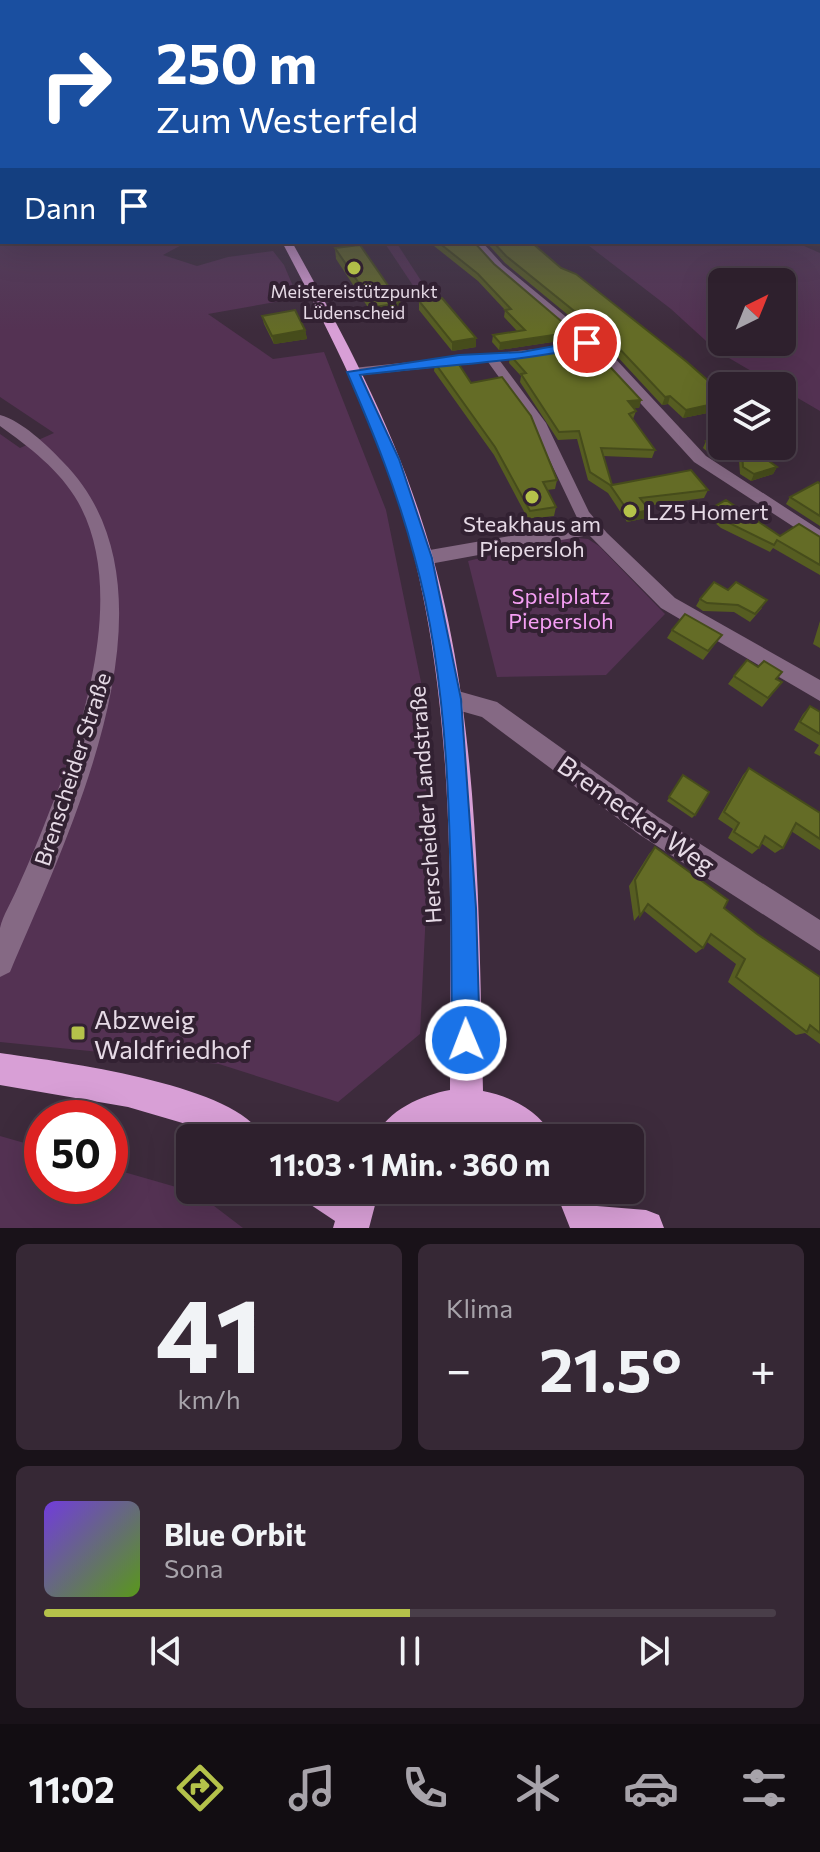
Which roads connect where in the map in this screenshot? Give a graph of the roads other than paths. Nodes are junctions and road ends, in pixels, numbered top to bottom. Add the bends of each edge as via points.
1 (288, 244) edge
2 (479, 244) edge
3 (551, 350) edge
4 (491, 357) junction
5 (353, 372) junction
6 (0, 419) edge
7 (593, 528) junction
8 (820, 538) edge
9 (424, 558) junction
10 (820, 692) edge
11 (451, 699) junction
12 (820, 937) edge
13 (0, 962) edge
14 (0, 1069) edge
15 (467, 1106) junction
16 (226, 1124) edge
17 (410, 1124) edge
18 (518, 1124) edge
19 (582, 1214) edge
20 (646, 1228) edge

1 - 5 main road, Herscheider Landstraße
2 - 8 street via 582,344 606,357 700,459
3 - 4 street
4 - 5 street
4 - 7 street via 545,432 564,480
5 - 9 main road, Herscheider Landstraße via 392,459
6 - 13 street, Brenscheider Straße via 58,462 81,494 105,543 112,595 108,656 77,765
7 - 9 street
7 - 10 street via 668,603
9 - 11 main road, Herscheider Landstraße
11 - 12 street, Bremecker Weg via 489,709 649,826
11 - 15 main road, Herscheider Landstraße
14 - 16 main road via 164,1100
15 - 17 main road via 440,1107
15 - 18 main road via 481,1106
19 - 20 main road

